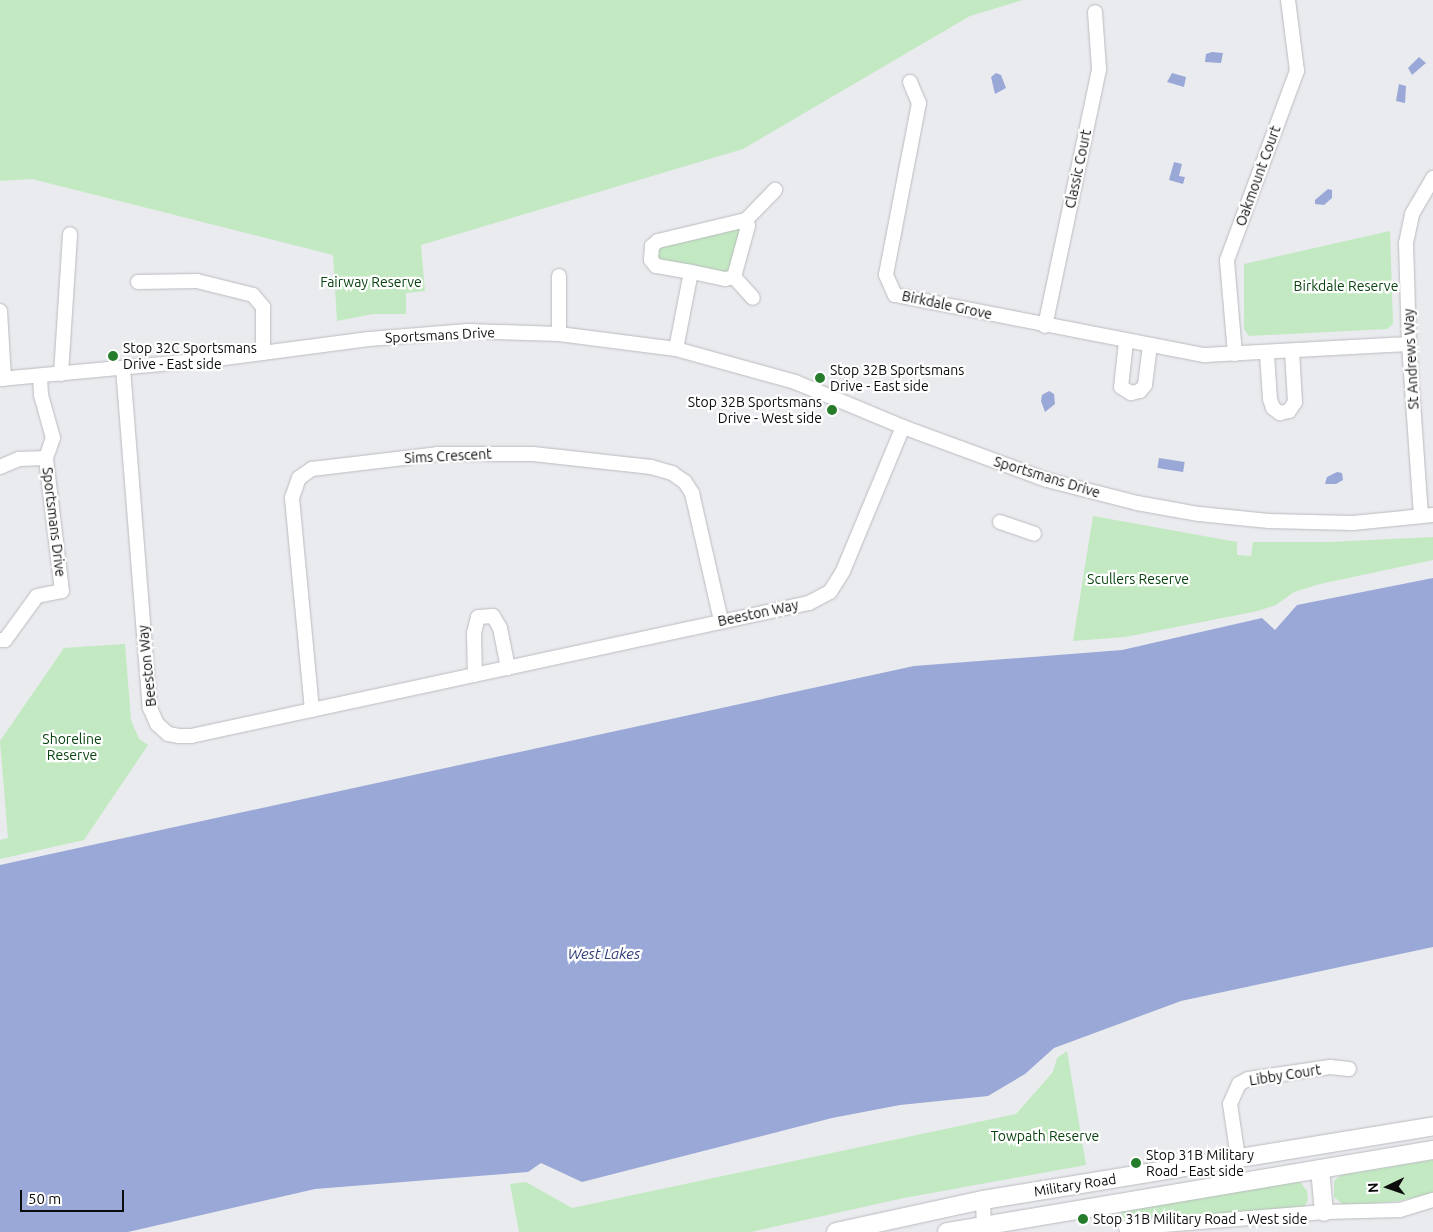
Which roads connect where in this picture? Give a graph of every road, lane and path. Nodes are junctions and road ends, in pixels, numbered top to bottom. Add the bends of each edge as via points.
1 (1288, 0) edge
2 (1095, 12) dead end
3 (910, 82) dead end
4 (1433, 178) edge
5 (775, 190) dead end
6 (746, 220) junction
7 (70, 234) dead end
8 (691, 272) junction
9 (560, 276) dead end
10 (734, 277) junction
11 (138, 282) dead end
12 (753, 298) dead end
13 (0, 311) edge
14 (1045, 326) junction
15 (559, 334) junction
16 (1126, 342) junction
17 (1409, 344) junction
18 (1150, 345) junction
19 (676, 349) junction
20 (1292, 351) junction
21 (263, 353) junction
22 (1235, 354) junction
23 (1267, 354) junction
24 (123, 368) junction
25 (61, 374) junction
26 (40, 376) junction
27 (2, 379) edge
28 (903, 427) junction
29 (46, 458) junction
30 (0, 467) edge
31 (1427, 516) edge
32 (1000, 522) dead end
33 (1034, 534) dead end
34 (721, 621) junction
35 (0, 640) edge
36 (508, 668) junction
37 (475, 675) junction
38 (312, 710) junction
39 (1349, 1069) dead end
40 (1433, 1126) edge
41 (1433, 1150) edge
42 (1238, 1158) junction
43 (1320, 1169) junction
44 (983, 1200) junction
45 (1433, 1200) edge
46 (1324, 1212) junction
47 (984, 1228) edge
48 (1126, 1228) dead end
49 (836, 1232) edge
50 (947, 1232) edge

1 - 22 street, Oakmount Court via 1297,72 1227,260
2 - 14 street, Classic Court via 1098,69
3 - 14 street, Birkdale Grove via 919,103 886,275 889,286 895,295
4 - 17 street, St Andrews Way via 1412,214 1406,242
5 - 6 street
6 - 8 street via 658,241 652,246 652,260 656,266
6 - 10 street via 748,226
7 - 25 street
8 - 10 street
8 - 19 street
9 - 15 street
10 - 12 street
11 - 21 street via 197,281 253,295 263,307
13 - 27 street, Sportsmans Drive
14 - 16 street, Birkdale Grove
15 - 19 street, Sportsmans Drive
15 - 21 street, Sportsmans Drive via 468,331
16 - 18 street, Birkdale Grove
16 - 18 street via 1121,386 1131,393 1140,391 1145,385
17 - 20 street, Birkdale Grove
17 - 31 street, St Andrews Way
18 - 22 street, Birkdale Grove via 1205,355
19 - 28 street, Sportsmans Drive via 795,382
20 - 23 street, Birkdale Grove
20 - 23 street via 1295,402 1290,410 1280,413 1273,408 1270,399
21 - 24 street, Sportsmans Drive
22 - 23 street, Birkdale Grove
24 - 25 street, Sportsmans Drive
24 - 38 street, Beeston Way via 150,708 157,724 168,734 192,736
25 - 26 street, Sportsmans Drive
26 - 27 street, Sportsmans Drive
26 - 29 street, Sportsmans Drive via 41,395 54,438
28 - 31 street, Sportsmans Drive via 1047,480 1163,508 1318,523
28 - 34 street, Beeston Way via 843,571 830,592 809,603
29 - 30 street, Sportsmans Drive via 19,459
29 - 35 street, Sportsmans Drive via 62,591 37,596 5,640
32 - 33 street
34 - 36 street, Beeston Way
34 - 38 street, Sims Crescent via 692,493 685,482 672,474 652,467 533,454 437,454 312,469 299,478 292,498
36 - 37 street, Beeston Way
36 - 37 street via 500,628 492,616 478,617 474,632
37 - 38 street, Beeston Way
39 - 42 street, Libby Court via 1330,1067 1248,1079 1238,1084 1230,1104
40 - 42 main road, Military Road
41 - 43 main road, Military Road
42 - 44 main road, Military Road
43 - 46 main road
43 - 47 main road, Military Road
44 - 47 street
44 - 49 main road, Military Road
45 - 46 street via 1400,1210
46 - 48 street
47 - 50 main road, Military Road

